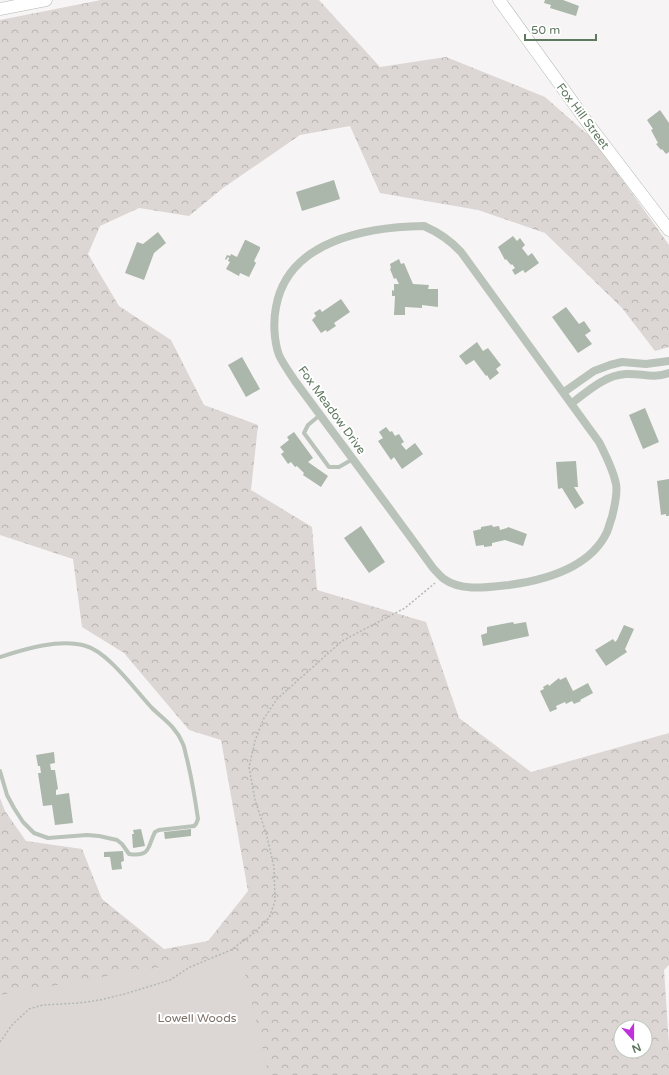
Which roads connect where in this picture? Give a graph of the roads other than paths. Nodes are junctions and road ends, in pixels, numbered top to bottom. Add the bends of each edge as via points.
1 (46, 0) edge
2 (499, 0) edge
3 (0, 9) edge
4 (669, 230) edge
5 (669, 361) edge
6 (669, 373) edge
7 (564, 392) junction
8 (572, 403) junction
9 (320, 415) junction
10 (352, 459) junction
11 (0, 657) edge
12 (0, 771) edge

1 - 3 street
2 - 4 street, Fox Hill Street
5 - 7 street via 646,364 622,362 610,365 594,372
6 - 8 street via 652,377 626,374 615,376 603,381
7 - 8 street, Fox Meadow Drive
7 - 9 street, Fox Meadow Drive via 451,241 424,226 392,227 340,238 323,245 288,275 281,288 277,299 274,328 279,355
8 - 10 street, Fox Meadow Drive via 612,466 616,486 614,510 607,532 596,548 564,572 543,579 476,587 458,586 442,577
9 - 10 street, Fox Meadow Drive
9 - 10 lane via 308,425 304,433 308,439 329,467 339,467
11 - 12 lane via 65,643 87,646 101,654 175,730 182,742 194,786 198,819 196,824 189,828 155,832 147,851 135,855 129,854 116,840 99,836 48,838 34,833 23,822 6,795

